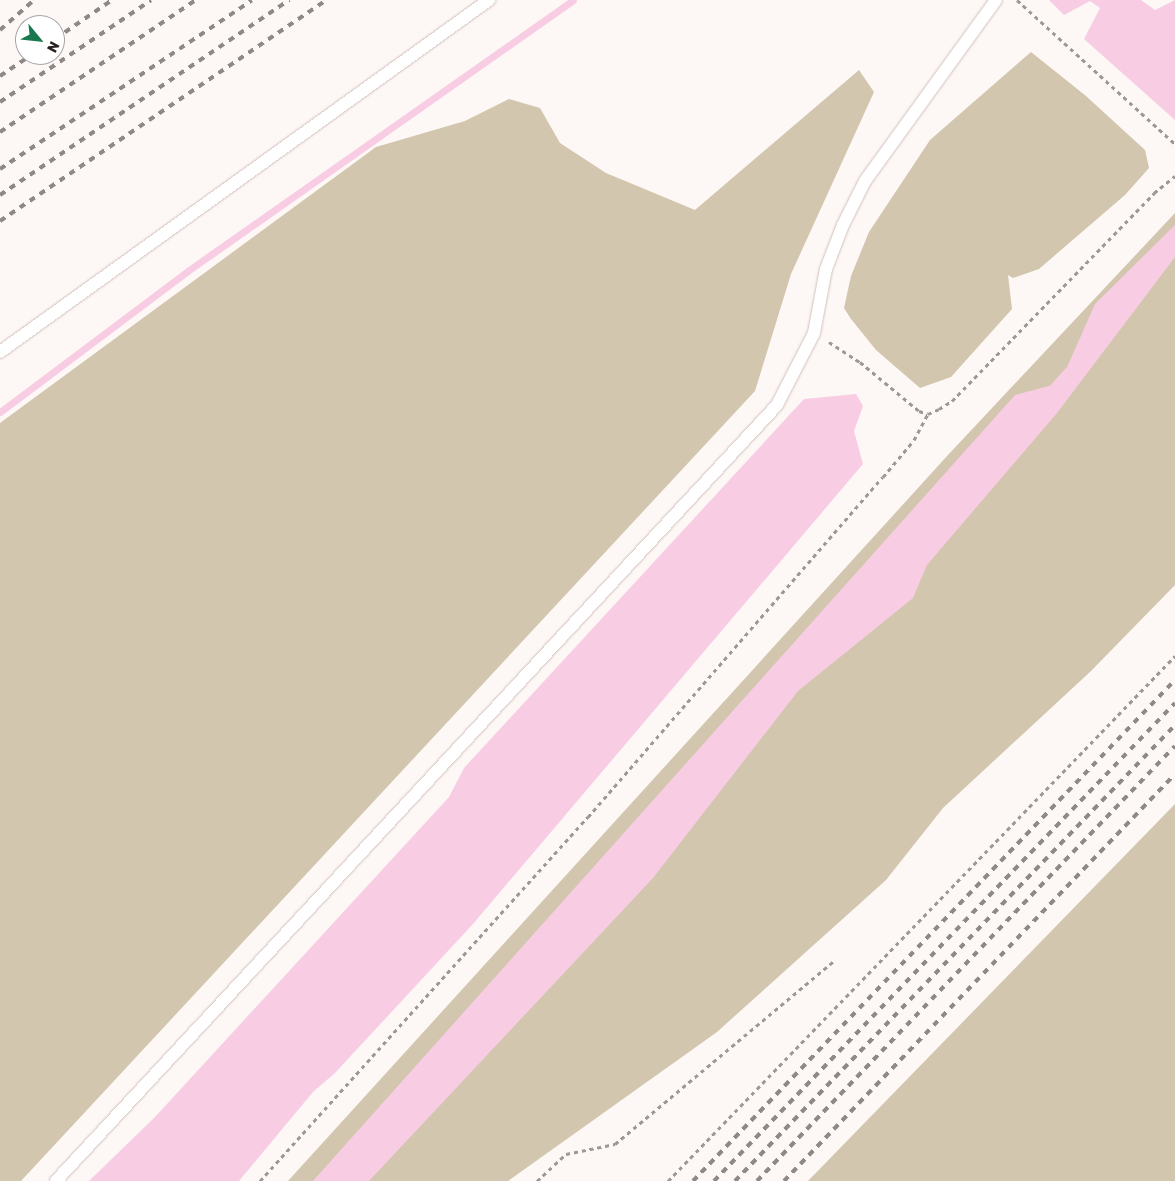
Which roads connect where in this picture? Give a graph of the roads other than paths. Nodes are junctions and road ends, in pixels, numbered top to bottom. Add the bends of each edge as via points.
1 (488, 0) edge
2 (996, 0) edge
3 (0, 352) edge
4 (56, 1181) edge

1 - 3 lane
2 - 4 lane via 865,181 843,224 826,269 814,333 777,405

